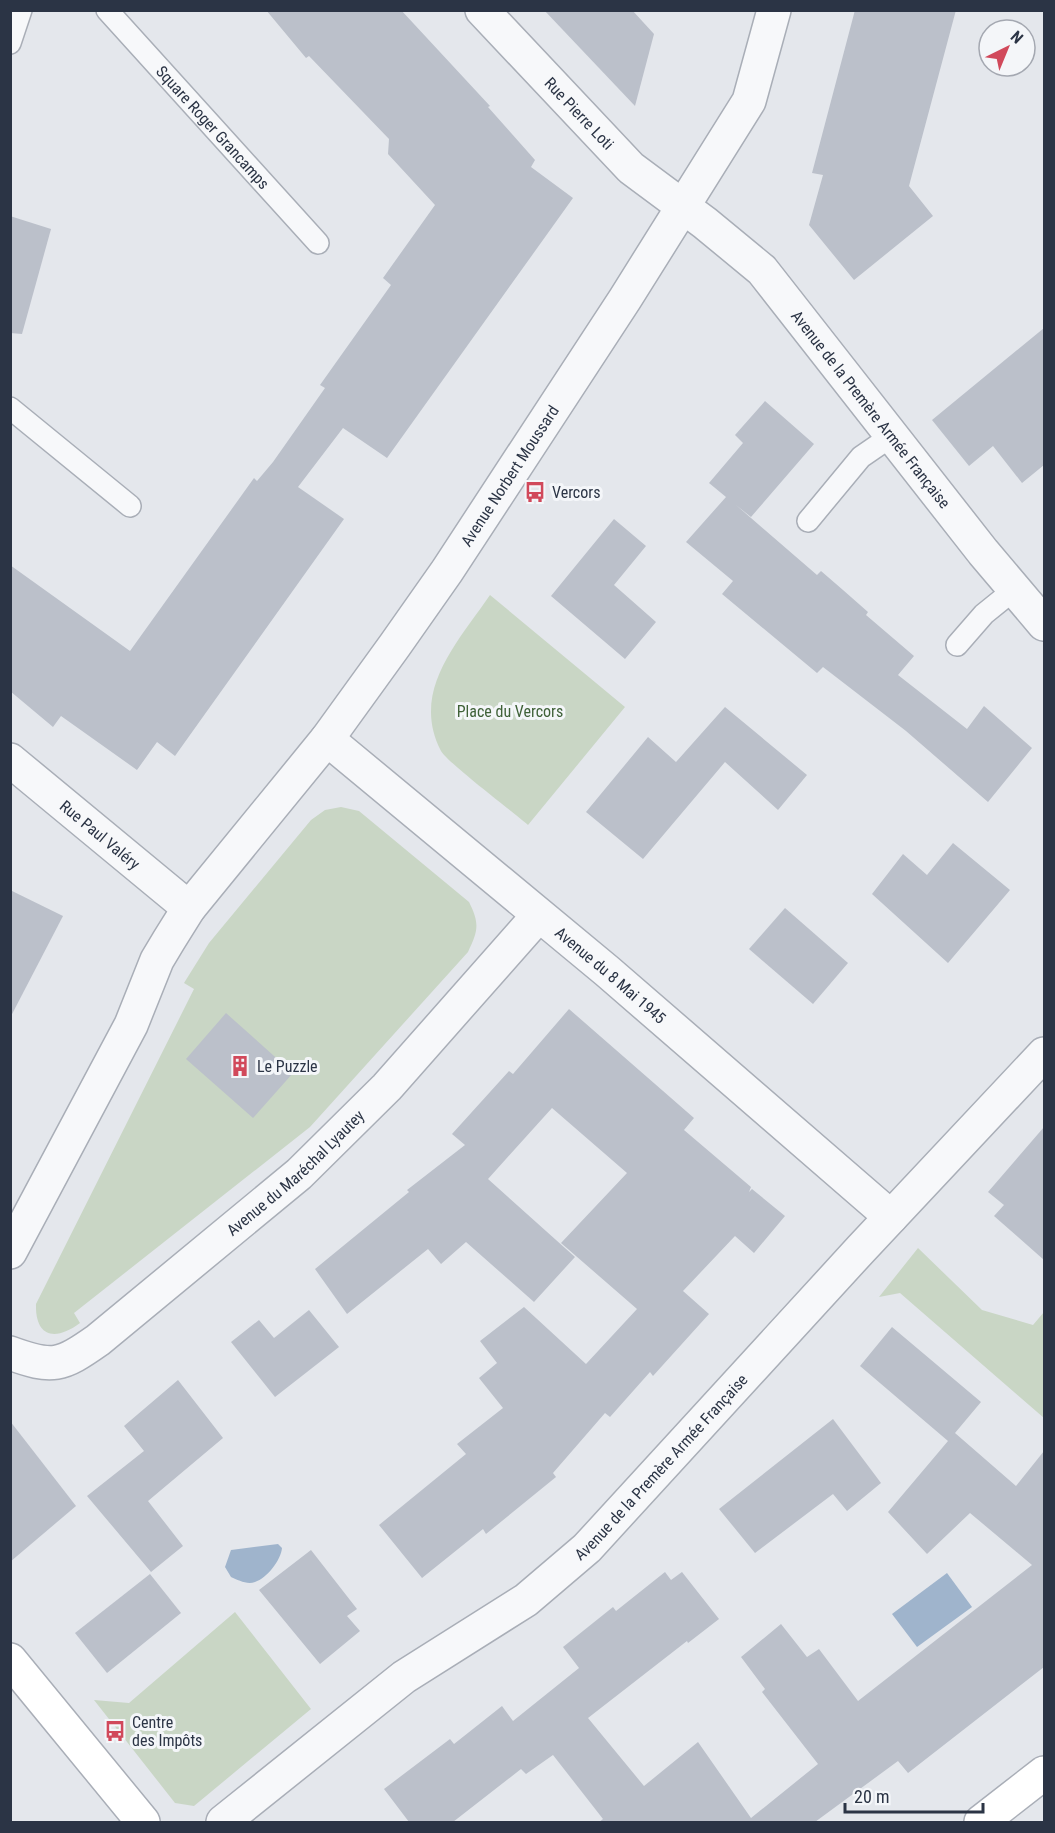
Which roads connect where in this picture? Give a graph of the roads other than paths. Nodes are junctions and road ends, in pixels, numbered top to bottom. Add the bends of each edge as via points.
1 (21, 10) edge
2 (107, 10) edge
3 (482, 10) edge
4 (774, 10) edge
5 (10, 43) edge
6 (685, 207) junction
7 (318, 243) dead end
8 (10, 408) edge
9 (893, 435) junction
10 (130, 506) dead end
11 (808, 521) dead end
12 (1015, 589) junction
13 (1044, 624) edge
14 (957, 645) dead end
15 (327, 739) junction
16 (10, 760) edge
17 (189, 908) junction
18 (538, 916) junction
19 (1044, 1054) edge
20 (891, 1217) junction
21 (10, 1252) edge
22 (10, 1353) edge
23 (10, 1660) edge
24 (1044, 1773) edge
25 (143, 1822) edge
26 (223, 1822) edge
27 (981, 1822) edge

1 - 5 lane
2 - 7 lane, Square Roger Grancamps
3 - 6 street, Rue Pierre Loti via 631,168
4 - 6 street, Avenue Norbert Moussard via 749,101
6 - 9 street, Avenue de la Premère Armée Française via 762,270
6 - 15 street, Avenue Norbert Moussard via 447,571
8 - 10 lane
9 - 11 lane via 861,457
9 - 12 street, Avenue de la Premère Armée Française
12 - 13 street, Avenue de la Premère Armée Française
12 - 14 lane via 984,614
15 - 17 street, Avenue Norbert Moussard
15 - 18 street, Avenue du 8 Mai 1945
16 - 17 street, Rue Paul Valéry
17 - 21 street via 158,960 131,1026
18 - 20 street, Avenue du 8 Mai 1945
18 - 22 street, Avenue du Maréchal Lyautey via 387,1087 290,1181 98,1340 72,1358 56,1363 38,1363
19 - 20 street, Avenue de la Premère Armée Française
20 - 26 street, Avenue de la Premère Armée Française via 587,1548 526,1600 404,1677
23 - 25 street
24 - 27 street

